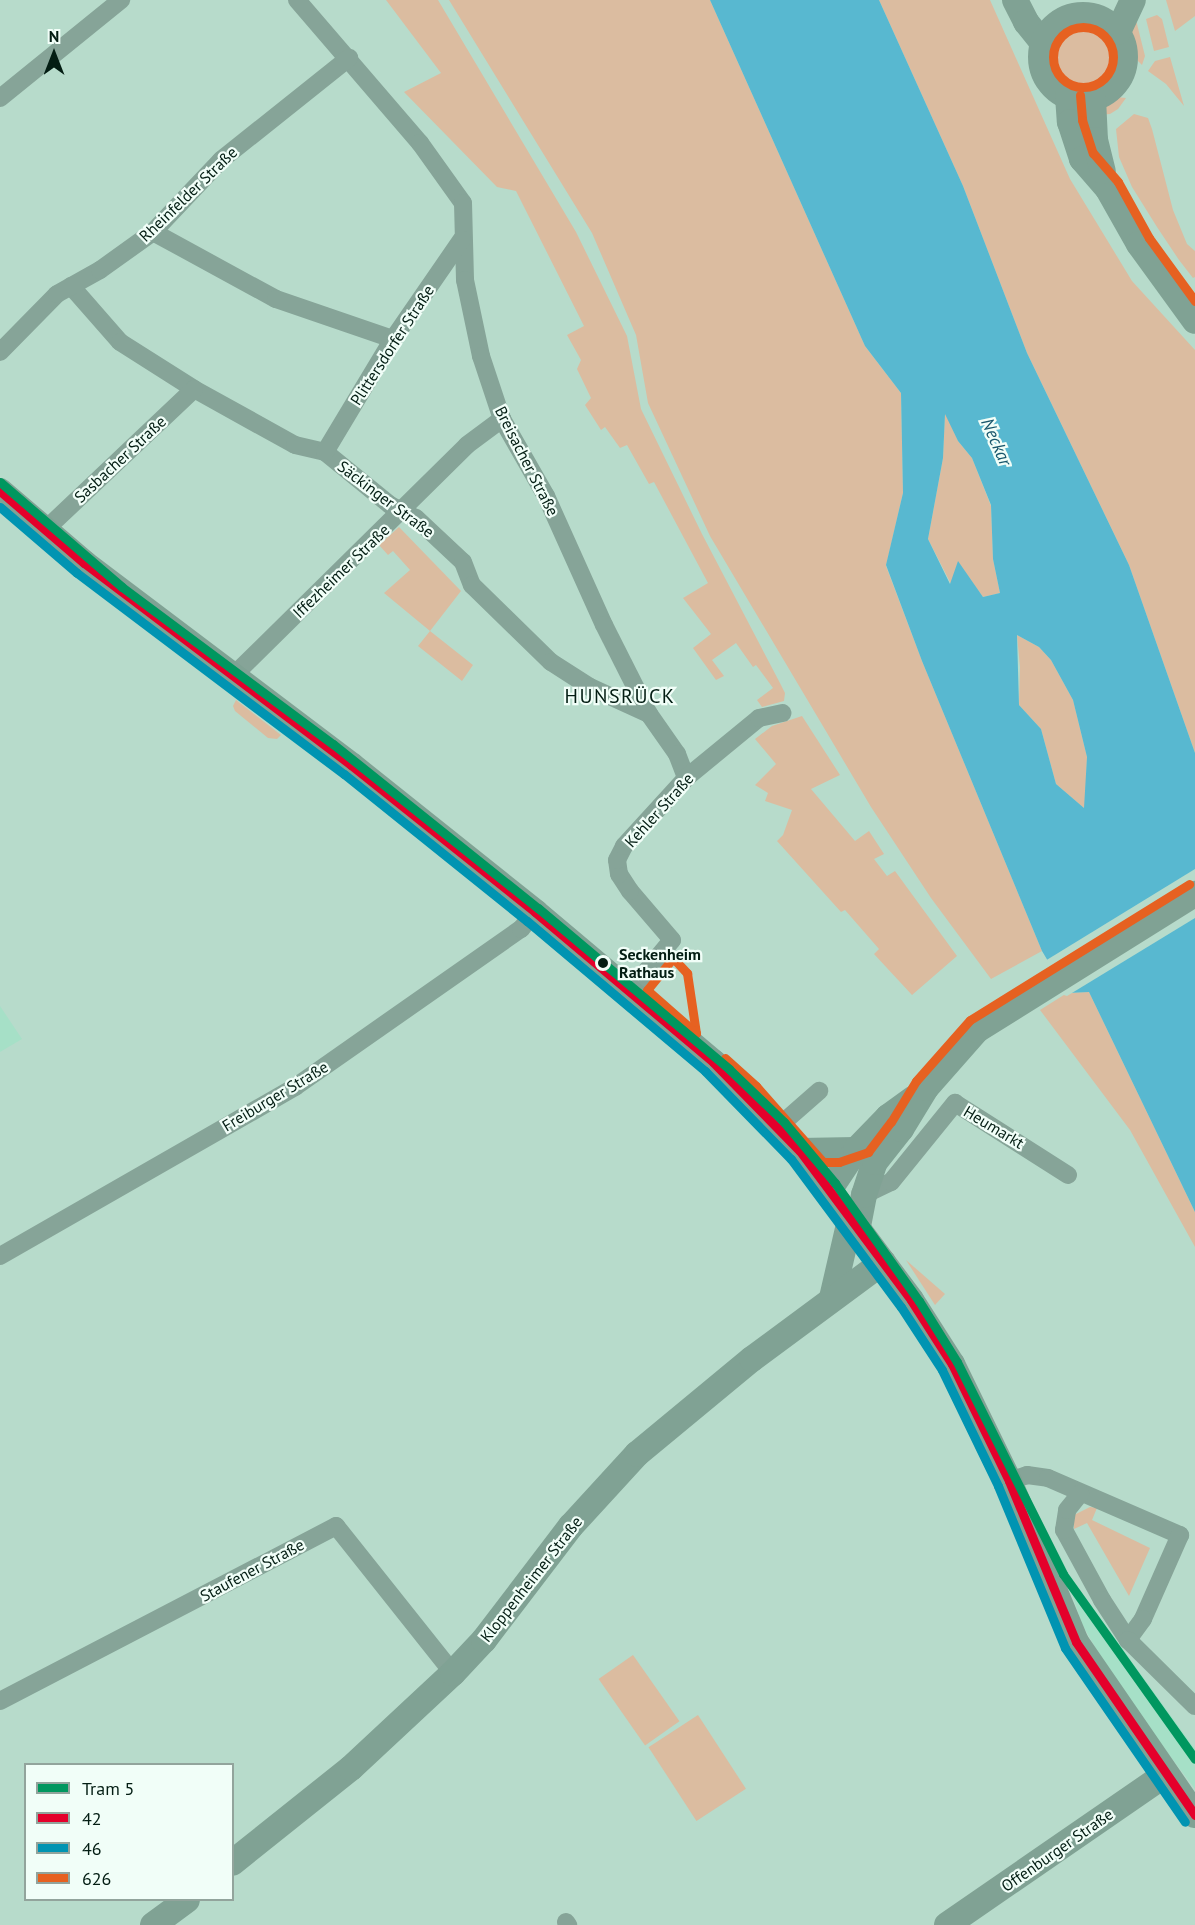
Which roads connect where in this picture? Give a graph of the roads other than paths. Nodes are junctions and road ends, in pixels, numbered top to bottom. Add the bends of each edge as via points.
1 (121, 0) edge
2 (297, 0) edge
3 (1015, 0) edge
4 (1031, 0) edge
5 (1133, 0) edge
6 (1104, 8) edge
7 (1060, 21) junction
8 (1118, 32) junction
9 (1042, 43) junction
10 (349, 58) junction
11 (1080, 97) junction
12 (0, 98) edge
13 (153, 232) junction
14 (462, 239) junction
15 (71, 286) junction
16 (1195, 321) edge
17 (393, 339) junction
18 (0, 352) edge
19 (194, 389) junction
20 (502, 419) junction
21 (325, 452) junction
22 (0, 491) edge
23 (402, 511) junction
24 (45, 530) junction
25 (234, 675) junction
26 (782, 713) dead end
27 (649, 714) junction
28 (686, 778) junction
29 (1189, 897) edge
30 (535, 912) junction
31 (630, 991) junction
32 (819, 1091) dead end
33 (778, 1127) junction
34 (800, 1151) junction
35 (866, 1156) junction
36 (907, 1166) junction
37 (1068, 1175) dead end
38 (824, 1181) junction
39 (864, 1195) junction
40 (854, 1221) junction
41 (0, 1256) edge
42 (883, 1262) junction
43 (832, 1298) junction
44 (1010, 1480) junction
45 (1080, 1494) junction
46 (1064, 1530) junction
47 (1034, 1535) junction
48 (1187, 1536) edge
49 (1128, 1640) junction
50 (453, 1673) junction
51 (0, 1701) edge
52 (1195, 1706) edge
53 (1166, 1774) junction
54 (1195, 1815) edge
55 (234, 1861) edge
56 (184, 1901) edge
57 (153, 1925) edge
58 (947, 1925) edge

1 - 12 street
2 - 10 street, Breisacher Straße
3 - 9 main road
4 - 7 main road
5 - 8 main road
6 - 7 main road
6 - 8 main road
7 - 9 main road
8 - 11 main road via 1125,50 1124,69 1114,85
9 - 11 main road via 1042,69 1056,90
10 - 13 street, Rheinfelder Straße via 221,160
10 - 14 street, Breisacher Straße via 420,143 463,203
11 - 16 main road via 1070,122 1082,159 1108,189 1139,244
13 - 15 street, Rheinfelder Straße
13 - 17 street via 276,299
14 - 17 street, Plittersdorfer Straße
14 - 20 street, Breisacher Straße via 465,280 481,356
15 - 18 street, Rheinfelder Straße via 57,294
15 - 19 street, Säckinger Straße via 120,342
17 - 21 street, Plittersdorfer Straße
19 - 21 street, Säckinger Straße via 295,445
19 - 24 street, Sasbacher Straße
20 - 23 street, Iffezheimer Straße via 467,445
20 - 27 street, Breisacher Straße via 546,496
21 - 23 street, Säckinger Straße
22 - 24 main road
23 - 25 street, Iffezheimer Straße
23 - 27 street, Säckinger Straße via 416,518 463,562 472,585 551,662 590,687
24 - 25 main road
25 - 30 main road
26 - 28 street, Kehler Straße via 759,718
27 - 28 street via 677,754
28 - 31 street, Kehler Straße via 624,846 617,860 619,874 630,891 672,940
29 - 35 main road via 977,1030 926,1088 888,1118
30 - 31 main road
30 - 41 street, Freiburger Straße via 520,929 295,1087
31 - 33 main road via 747,1094
32 - 33 street
33 - 34 main road
34 - 35 main road
34 - 38 main road
35 - 36 street via 890,1168
35 - 38 main road
35 - 39 main road
36 - 37 street, Heumarkt via 954,1103
36 - 39 street, Heumarkt via 891,1182
38 - 40 main road
39 - 40 main road
40 - 42 main road
40 - 43 main road
42 - 43 main road, Kloppenheimer Straße
42 - 44 main road via 952,1364
43 - 50 main road, Kloppenheimer Straße via 637,1454 571,1526 484,1640
44 - 45 street via 1028,1475 1048,1478
44 - 47 main road
45 - 46 street via 1067,1510
45 - 48 street
46 - 47 street
46 - 49 street
47 - 53 main road via 1076,1642
48 - 49 street
49 - 52 street
50 - 51 street, Staufener Straße via 336,1526
50 - 55 main road, Kloppenheimer Straße via 351,1768
53 - 54 main road
53 - 58 main road, Offenburger Straße
56 - 57 main road

